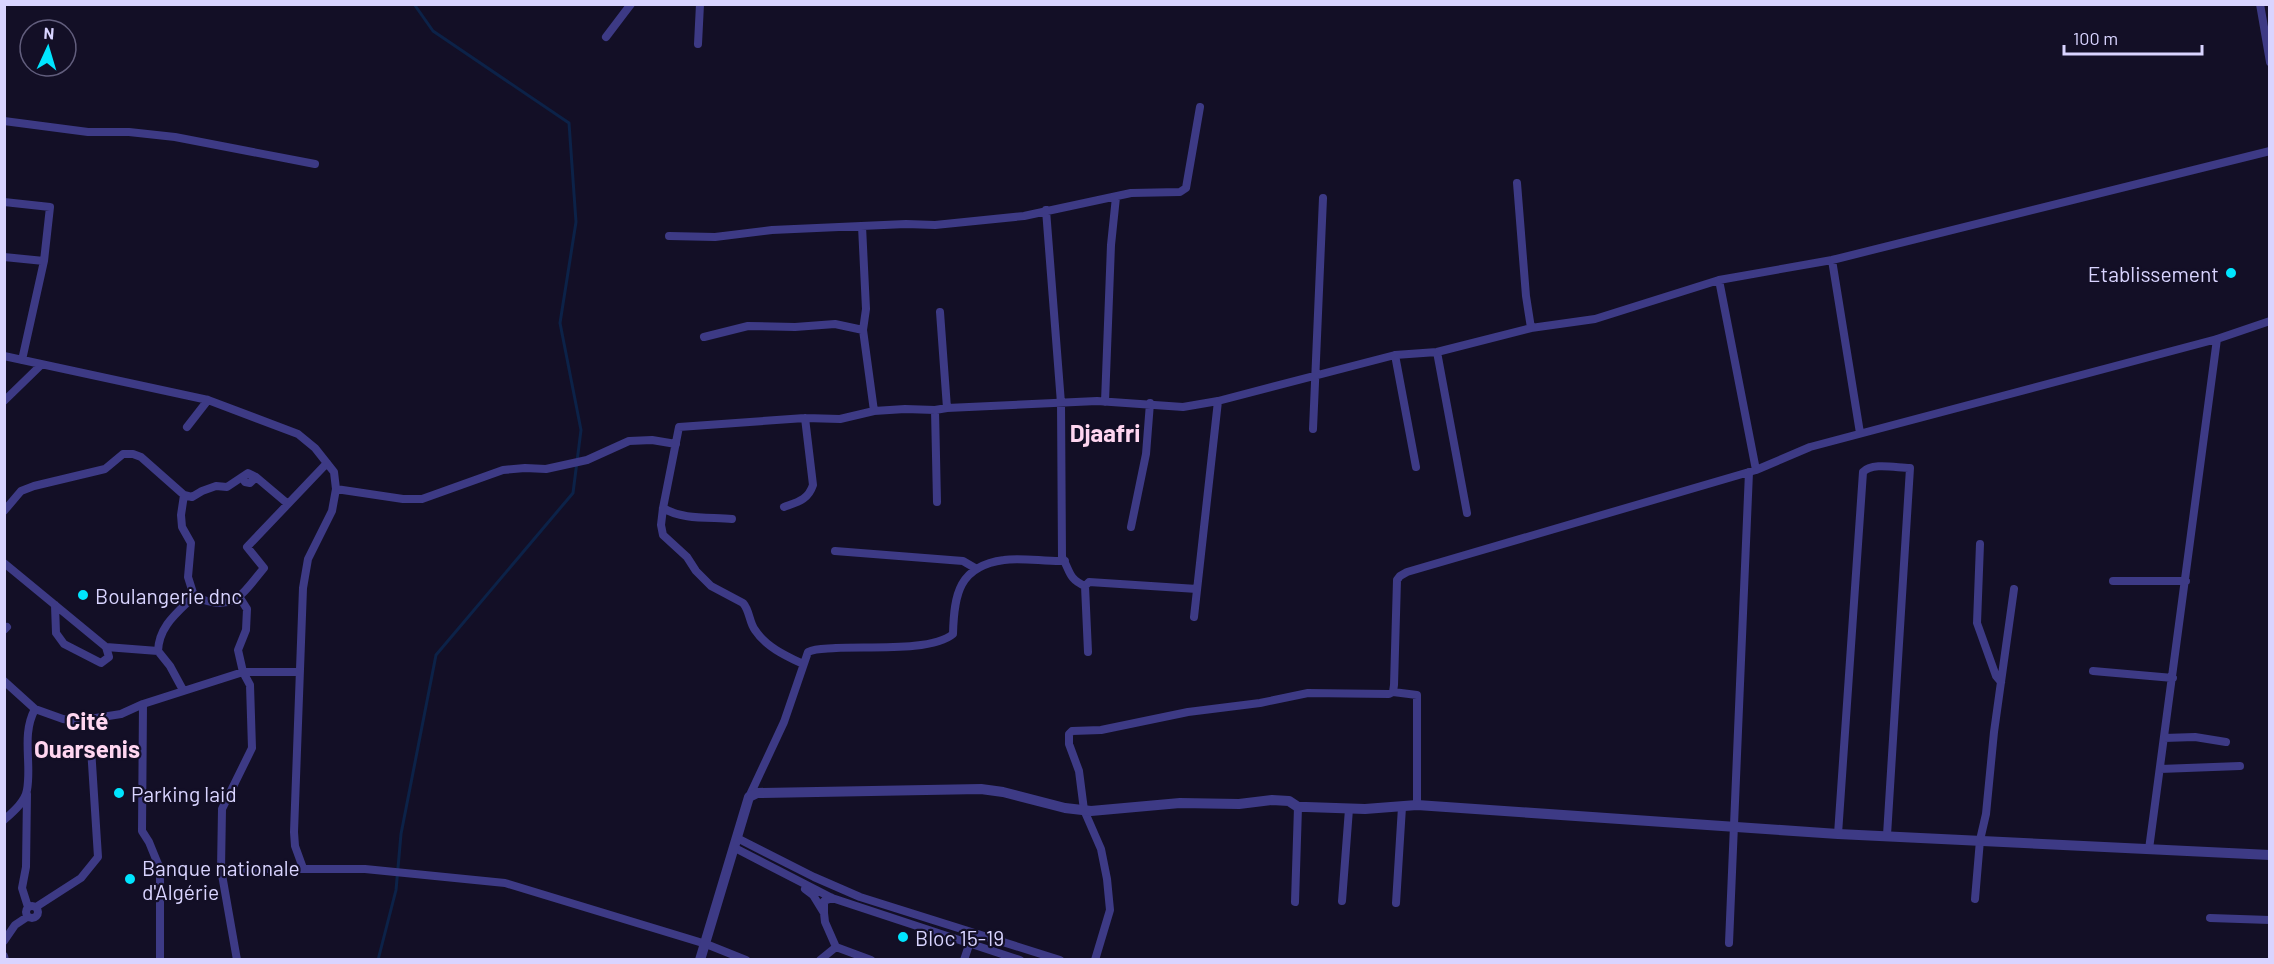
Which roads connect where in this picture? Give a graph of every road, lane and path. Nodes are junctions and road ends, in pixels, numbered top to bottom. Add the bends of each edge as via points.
1 (631, 4) edge
2 (700, 4) edge
3 (2260, 4) edge
4 (606, 37) dead end
5 (698, 44) dead end
6 (2270, 62) edge
7 (1200, 107) dead end
8 (4, 121) edge
9 (2270, 151) edge
10 (315, 164) dead end
11 (1517, 183) dead end
12 (1116, 197) junction
13 (1323, 198) dead end
14 (4, 202) edge
15 (1046, 210) junction
16 (862, 226) junction
17 (669, 236) dead end
18 (4, 257) edge
19 (1832, 260) junction
20 (44, 261) junction
21 (1719, 280) junction
22 (940, 312) dead end
23 (2270, 321) edge
24 (1531, 328) junction
25 (863, 330) junction
26 (704, 337) dead end
27 (2217, 339) junction
28 (1437, 352) junction
29 (1395, 355) junction
30 (4, 356) edge
31 (22, 360) junction
32 (41, 365) junction
33 (1315, 375) junction
34 (208, 400) junction
35 (1218, 400) junction
36 (4, 401) edge
37 (1105, 402) junction
38 (1150, 403) junction
39 (1061, 404) junction
40 (947, 408) junction
41 (935, 410) junction
42 (874, 411) junction
43 (805, 418) junction
44 (187, 427) dead end
45 (1313, 429) dead end
46 (1860, 433) junction
47 (676, 444) junction
48 (327, 463) junction
49 (1416, 467) dead end
50 (1752, 471) junction
51 (336, 489) junction
52 (184, 495) junction
53 (937, 502) dead end
54 (288, 504) junction
55 (784, 507) dead end
56 (663, 508) junction
57 (4, 511) edge
58 (1467, 513) dead end
59 (732, 519) dead end
60 (1131, 526) dead end
61 (1980, 544) dead end
62 (835, 551) dead end
63 (1065, 561) junction
64 (4, 563) edge
65 (975, 568) junction
66 (2113, 581) dead end
67 (2186, 581) junction
68 (1085, 586) junction
69 (1197, 589) junction
70 (2014, 589) dead end
71 (194, 596) junction
72 (240, 598) junction
73 (55, 605) junction
74 (1194, 617) dead end
75 (106, 647) junction
76 (158, 651) junction
77 (1088, 652) dead end
78 (803, 664) junction
79 (2093, 671) dead end
80 (243, 672) junction
81 (299, 672) junction
82 (2173, 678) junction
83 (2001, 682) junction
84 (7, 688) edge
85 (183, 690) junction
86 (1393, 692) junction
87 (143, 704) junction
88 (35, 709) junction
89 (2164, 738) junction
90 (2226, 742) dead end
91 (91, 748) dead end
92 (2240, 766) dead end
93 (2160, 769) junction
94 (27, 791) junction
95 (749, 797) junction
96 (1417, 805) junction
97 (1298, 807) junction
98 (1402, 807) junction
99 (1349, 809) junction
100 (1084, 810) junction
101 (4, 820) edge
102 (1733, 827) junction
103 (1838, 834) junction
104 (1887, 835) junction
105 (1980, 840) junction
106 (736, 843) junction
107 (2149, 849) junction
108 (2270, 855) edge
109 (303, 868) junction
110 (221, 869) junction
111 (787, 876) junction
112 (832, 898) junction
113 (1975, 899) dead end
114 (1295, 902) dead end
115 (1342, 902) dead end
116 (1396, 903) dead end
117 (32, 907) junction
118 (824, 913) junction
119 (2210, 918) dead end
120 (2270, 920) edge
121 (4, 941) edge
122 (970, 942) junction
123 (1729, 943) dead end
124 (706, 944) junction
125 (836, 947) junction
126 (160, 960) edge
127 (237, 960) edge
128 (700, 960) edge
129 (746, 960) edge
130 (820, 960) edge
131 (871, 960) edge
132 (964, 960) edge
133 (1020, 960) edge
134 (1060, 960) edge
135 (1095, 960) edge

1 - 4 street
2 - 5 street
3 - 6 street
7 - 12 street via 1186,188 1180,192
8 - 10 street via 88,132 175,137
9 - 19 street
11 - 24 street
12 - 15 street
12 - 37 street
13 - 33 street
14 - 20 street via 50,207
15 - 16 street via 1004,219
15 - 39 street
16 - 17 street via 715,237
16 - 25 street via 866,309
18 - 20 street
19 - 21 street
19 - 46 street
20 - 31 street
21 - 24 street via 1595,319
21 - 50 street
22 - 40 street
23 - 27 street
24 - 28 street
25 - 26 street via 835,324 748,326
25 - 42 street
27 - 46 street
27 - 67 street
28 - 29 street
28 - 58 street
29 - 33 street
29 - 49 street
30 - 31 street
31 - 32 street
32 - 34 street
32 - 36 street
33 - 35 street
33 - 45 street
34 - 44 street
34 - 48 street via 298,434
35 - 38 street via 1184,407
35 - 69 street
37 - 38 street
37 - 39 street
38 - 60 street via 1146,454
39 - 40 street
39 - 63 street
40 - 41 street
41 - 42 street
41 - 53 street
42 - 43 street via 840,419
43 - 47 street via 679,427
43 - 55 street via 813,485 805,499
46 - 50 street via 1809,447
47 - 51 street via 629,441 588,460 546,469 503,470 422,499
47 - 56 street
48 - 51 street via 334,472
48 - 54 street
50 - 86 street via 1400,576
50 - 102 street
51 - 81 street via 332,511 305,569
52 - 54 street via 192,497 216,486 227,487 248,473
52 - 57 street via 141,457 123,454 105,469 21,491
52 - 71 street via 182,527 191,543 188,577
54 - 72 street via 247,548 264,568
56 - 59 street via 684,516
56 - 78 street via 661,525 669,543 687,557 711,586 743,603 759,635
61 - 83 street via 1977,623
62 - 65 street via 963,561
63 - 65 street via 1005,559
63 - 68 street via 1068,573
64 - 73 street
65 - 78 street via 968,574 954,605 953,634 948,638 913,646 812,650
66 - 67 street
67 - 82 street
68 - 69 street via 1089,582
68 - 77 street
69 - 74 street
70 - 83 street
71 - 72 street via 222,604
71 - 76 street via 162,629
72 - 80 street via 247,609 246,630 238,650
73 - 75 street
73 - 75 street via 56,633 64,644 101,663 109,657
75 - 76 street
76 - 85 street
78 - 95 street via 784,722
79 - 82 street
80 - 81 street
80 - 85 street
80 - 110 street via 250,685 252,748 222,809
81 - 109 street via 294,837
82 - 89 street
83 - 105 street
84 - 88 street
85 - 87 street
86 - 96 street via 1417,695
86 - 100 street via 1308,693 1101,730 1072,731 1069,744 1079,771
87 - 88 street via 121,714 77,721
87 - 126 street via 142,831 160,868
88 - 94 street via 27,733
89 - 90 street
89 - 93 street
91 - 117 street via 98,857 81,878
92 - 93 street
93 - 107 street
94 - 101 street via 21,804
94 - 117 street via 22,888
95 - 100 street via 757,793 981,789
95 - 106 street
96 - 98 street
96 - 102 street
97 - 99 street
97 - 100 street via 1289,801 1272,800
97 - 114 street
98 - 99 street
98 - 116 street
99 - 115 street
100 - 135 street via 1101,849 1110,910
102 - 103 street
102 - 123 street
103 - 104 street
103 - 104 street via 1863,472 1873,467 1910,468
104 - 105 street
105 - 107 street
105 - 113 street
106 - 111 street
106 - 124 street
106 - 134 street via 860,897
107 - 108 street
109 - 110 street
109 - 124 street via 491,880
110 - 127 street
111 - 112 street
111 - 118 street via 813,895
112 - 118 street via 825,901
112 - 122 street
117 - 121 street
118 - 125 street
119 - 120 street
122 - 132 street
122 - 133 street
124 - 128 street
124 - 129 street
125 - 130 street
125 - 131 street

